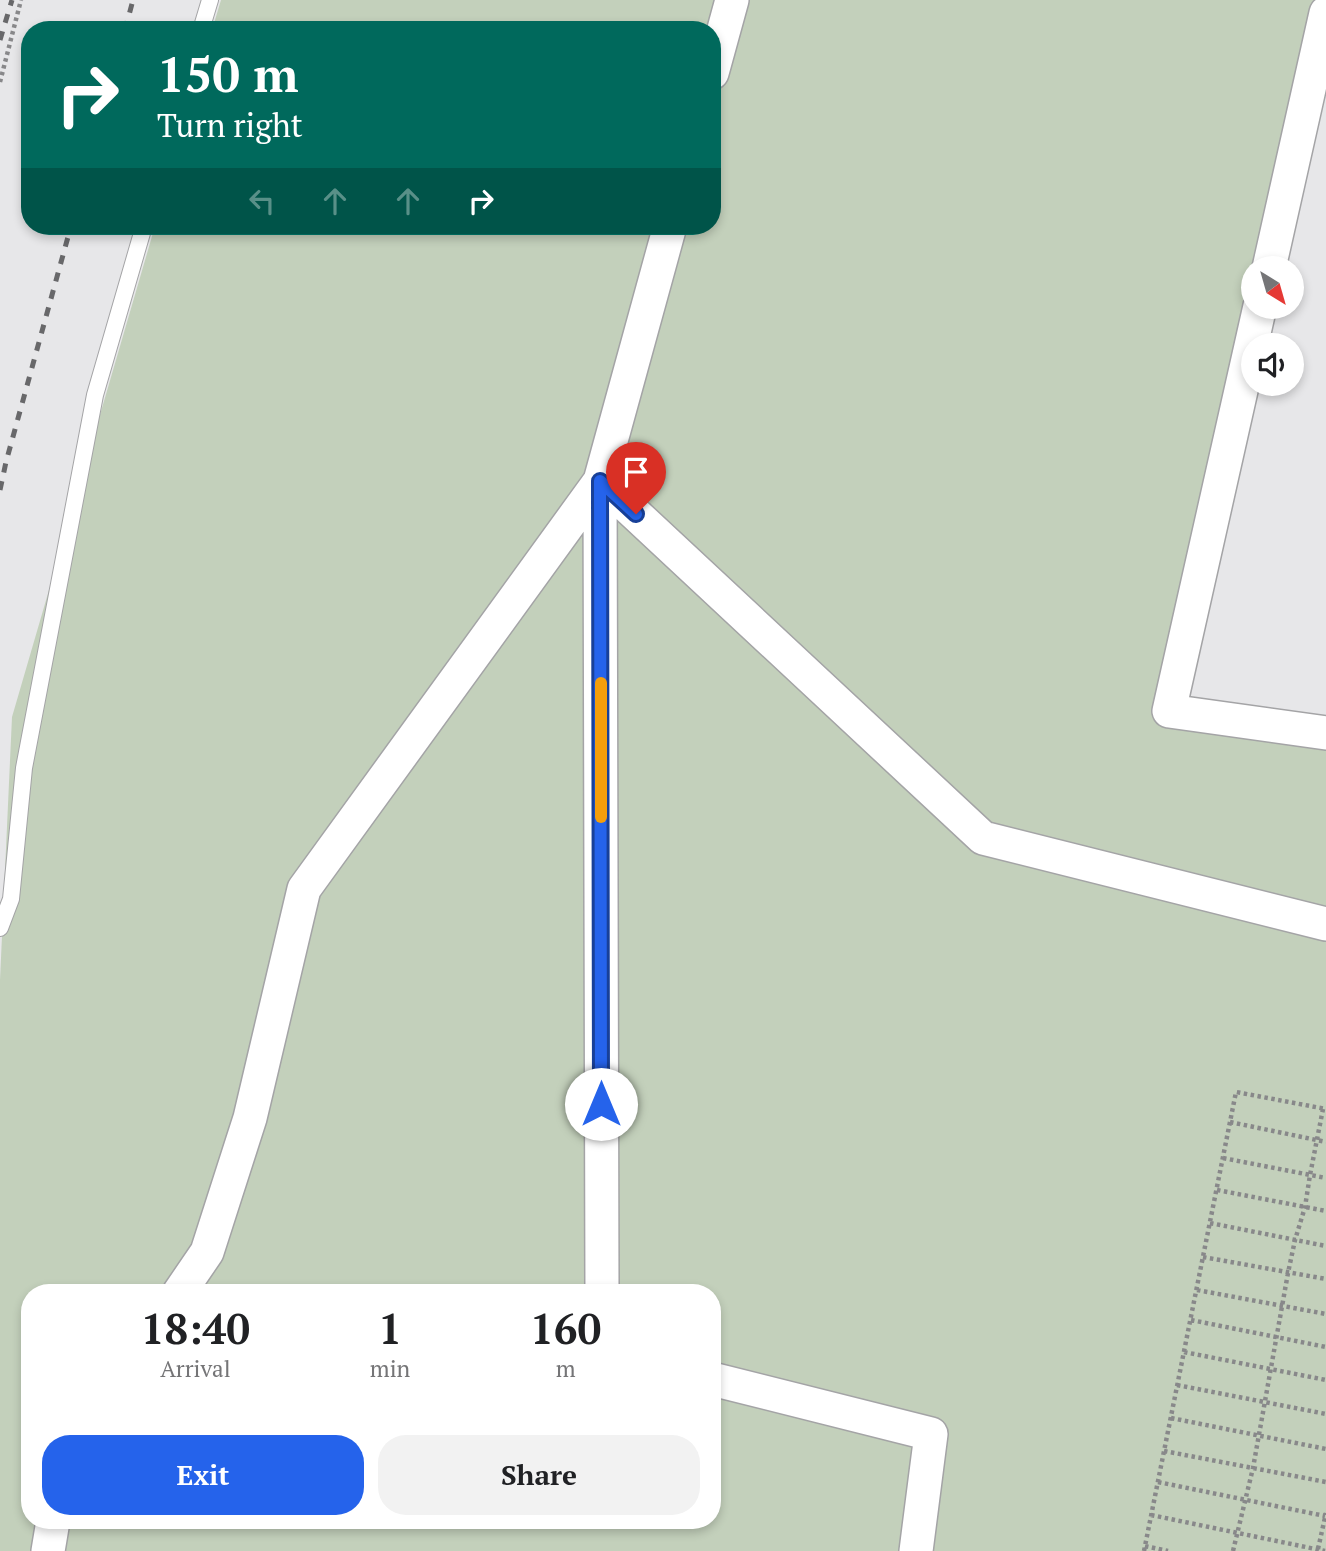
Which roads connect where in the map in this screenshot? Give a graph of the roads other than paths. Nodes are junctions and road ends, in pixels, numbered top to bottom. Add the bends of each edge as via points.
1 (210, 0) edge
2 (732, 0) edge
3 (1326, 13) edge
4 (204, 21) edge
5 (721, 40) edge
6 (141, 235) edge
7 (668, 235) edge
8 (1272, 256) edge
9 (1257, 319) edge
10 (600, 481) junction
11 (1326, 733) edge
12 (1326, 924) edge
13 (0, 928) edge
14 (184, 1284) edge
15 (602, 1284) edge
16 (721, 1380) edge
17 (51, 1529) edge
18 (48, 1551) edge
19 (916, 1551) edge

1 - 4 lane
2 - 5 street
3 - 8 street
6 - 13 lane via 95,395 24,768 11,899
7 - 10 street
9 - 11 street via 1169,711
10 - 12 street via 983,838
10 - 14 street via 304,889 250,1118 207,1252
10 - 15 street
16 - 19 street via 931,1434
17 - 18 street

